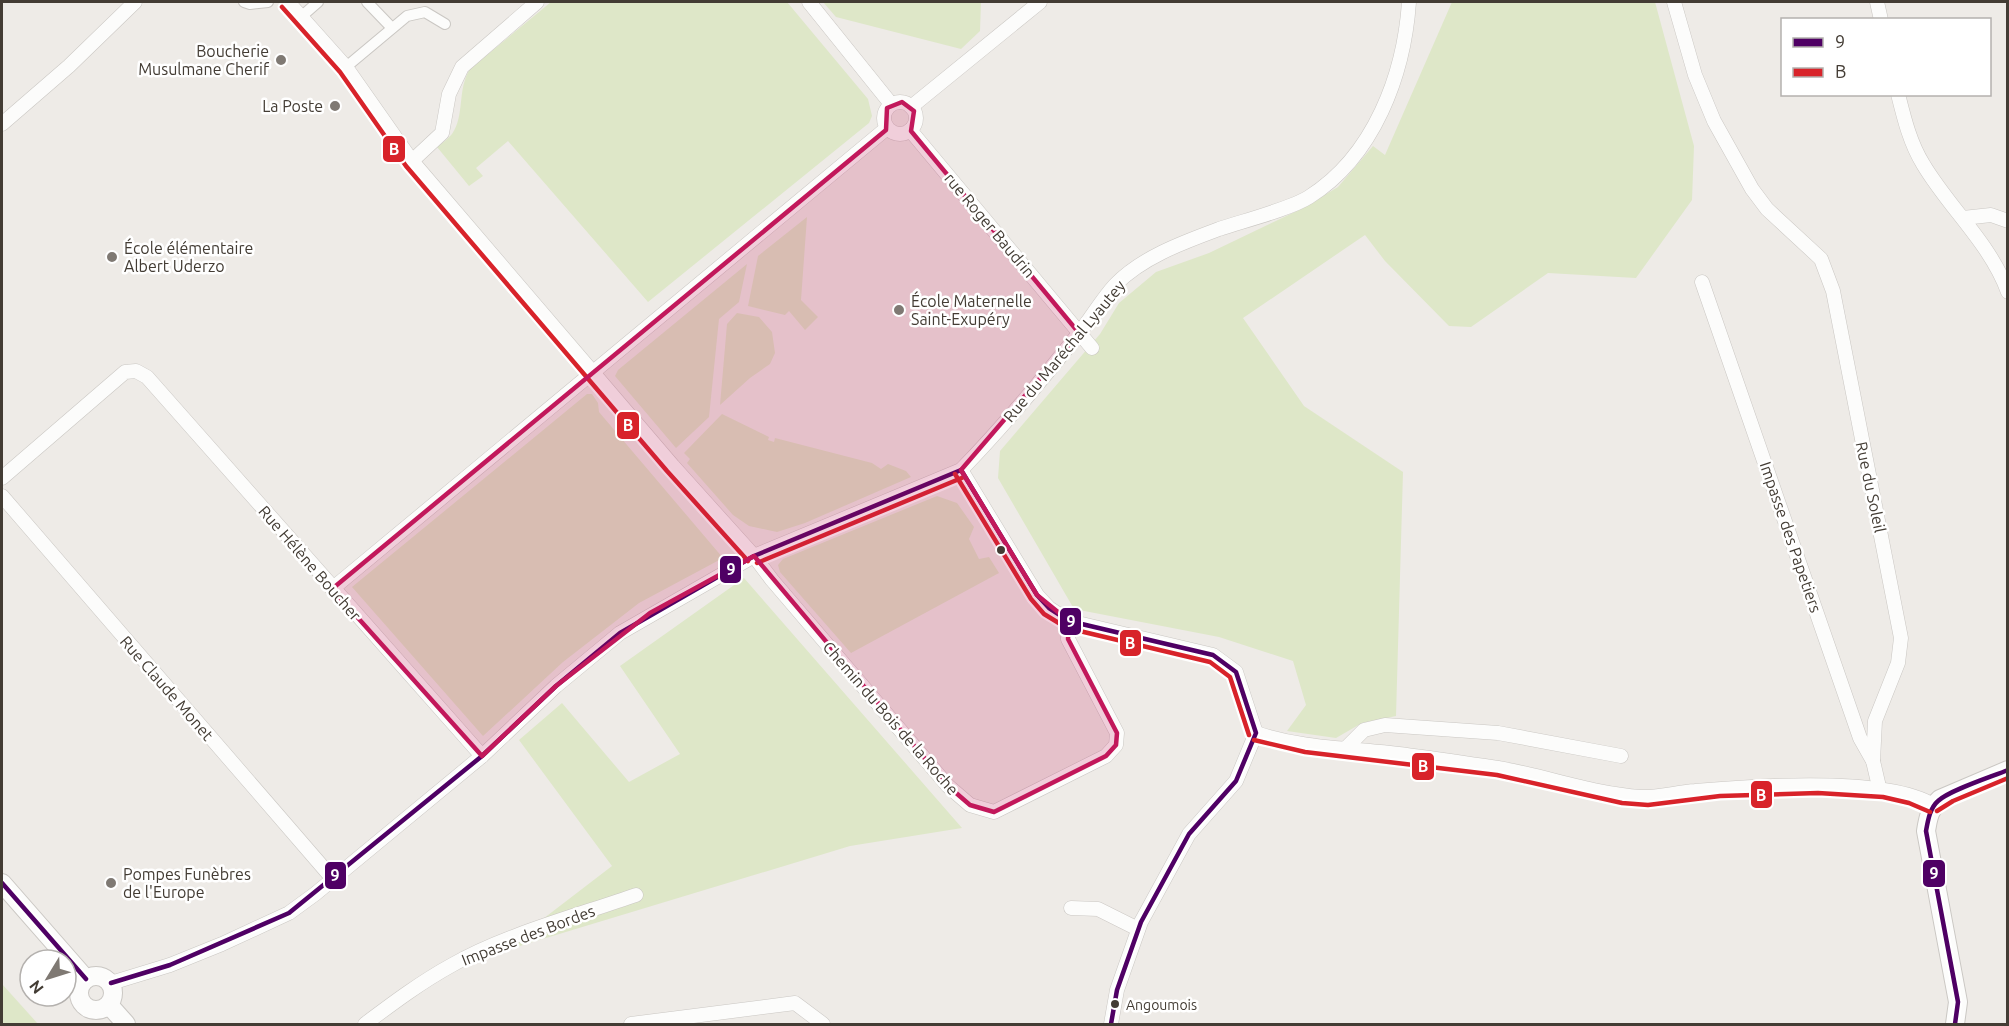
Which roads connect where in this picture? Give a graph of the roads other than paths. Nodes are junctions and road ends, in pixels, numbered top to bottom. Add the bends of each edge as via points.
1 (135, 2) edge
2 (244, 2) edge
3 (268, 2) edge
4 (288, 2) edge
5 (318, 2) edge
6 (367, 2) edge
7 (537, 2) edge
8 (809, 2) edge
9 (1040, 2) edge
10 (1409, 2) edge
11 (1674, 2) edge
12 (1877, 2) edge
13 (302, 16) junction
14 (1881, 18) edge
15 (445, 24) dead end
16 (392, 28) junction
17 (346, 67) junction
18 (1900, 96) edge
19 (891, 104) junction
20 (911, 107) junction
21 (2, 124) edge
22 (888, 128) junction
23 (910, 130) junction
24 (412, 161) junction
25 (1963, 218) junction
26 (2007, 222) edge
27 (1702, 282) dead end
28 (2007, 292) edge
29 (1079, 333) junction
30 (1092, 348) dead end
31 (592, 371) junction
32 (961, 470) junction
33 (2, 478) edge
34 (2, 496) edge
35 (754, 556) junction
36 (332, 589) junction
37 (1069, 621) junction
38 (1256, 733) junction
39 (1345, 749) junction
40 (482, 756) junction
41 (1621, 756) dead end
42 (1873, 760) junction
43 (2007, 771) edge
44 (1880, 791) junction
45 (1933, 805) junction
46 (333, 879) junction
47 (2, 883) edge
48 (636, 895) dead end
49 (1071, 908) dead end
50 (1138, 929) junction
51 (86, 979) junction
52 (111, 983) junction
53 (109, 1005) junction
54 (126, 1024) edge
55 (365, 1024) edge
56 (631, 1024) edge
57 (823, 1024) edge
58 (1111, 1024) edge
59 (1955, 1024) edge

1 - 21 street
2 - 3 street
4 - 13 street, Chemin du Bois de la Roche
5 - 13 street
6 - 16 street
7 - 24 street via 462,68 449,94 442,133
8 - 19 street
9 - 20 street
10 - 29 street, Rue du Maréchal Lyautey via 1408,22 1391,90 1368,140 1342,171 1308,198 1160,254 1116,285
11 - 42 street, Rue du Soleil via 1695,75 1714,121 1752,189 1821,259 1830,282 1901,638 1898,663 1875,721
12 - 14 street
13 - 17 street, Chemin du Bois de la Roche
15 - 16 street via 426,12 407,16
16 - 17 street
17 - 24 street, Chemin du Bois de la Roche
18 - 25 street via 1911,141 1922,163
19 - 20 street via 902,102
19 - 22 street via 884,118
20 - 23 street via 915,121
22 - 23 street via 896,133
22 - 31 street
23 - 29 street, rue Roger Baudrin
24 - 31 street, Chemin du Bois de la Roche
25 - 26 street via 1991,215
25 - 28 street via 1991,258
27 - 42 street, Impasse des Papetiers via 1860,738
29 - 30 street, rue Roger Baudrin
29 - 32 street, Rue du Maréchal Lyautey
31 - 35 street, Chemin du Bois de la Roche
31 - 36 street
32 - 35 street, Rue du Maréchal Lyautey
32 - 37 street via 1037,595
33 - 36 street, Rue Hélène Boucher via 125,372 136,371 147,377
34 - 46 street, Rue Claude Monet
35 - 37 street, Chemin du Bois de la Roche via 948,786 970,805 994,812 1106,756 1116,744 1117,733 1068,639
35 - 40 street, Rue du Maréchal Lyautey via 620,633 556,686
36 - 40 street, Rue Hélène Boucher
37 - 38 street via 1213,655 1236,672
38 - 39 street via 1289,744
38 - 50 street via 1236,781 1189,834
39 - 41 street via 1364,730 1386,725 1498,733
39 - 44 street via 1501,769 1612,794 1644,797 1803,785
40 - 46 street, Rue du Maréchal Lyautey
42 - 44 street, Impasse des Papetiers
43 - 45 street via 1949,794
44 - 45 street via 1919,796
45 - 59 street via 1926,831 1953,968 1958,1002
46 - 52 street, Rue du Maréchal Lyautey via 289,913 269,923 170,965
47 - 51 street
48 - 55 street, Impasse des Bordes via 472,955 411,990
49 - 50 street via 1098,909
50 - 58 street via 1117,990
51 - 52 street via 96,976
51 - 53 street via 79,994 83,1005 93,1011
52 - 53 street via 114,994
53 - 54 street
56 - 57 street via 795,1003

